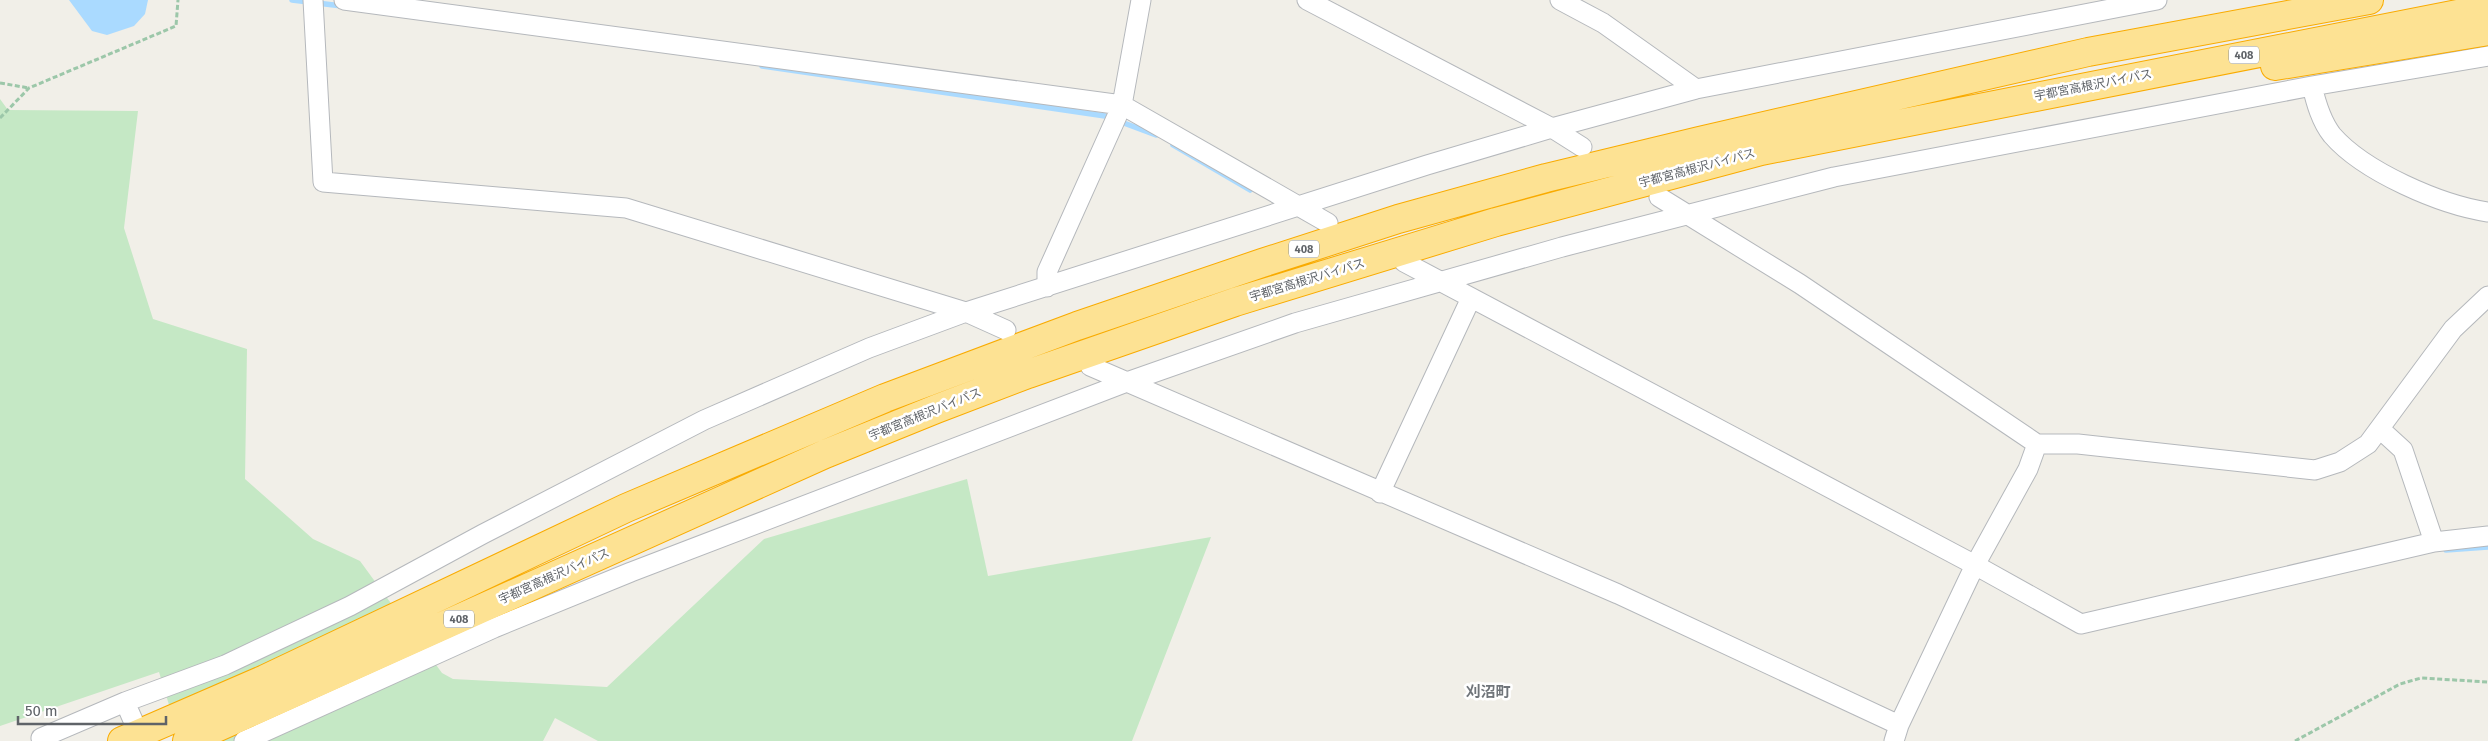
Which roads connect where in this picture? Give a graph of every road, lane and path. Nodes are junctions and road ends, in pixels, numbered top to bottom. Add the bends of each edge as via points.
1 (178, 0) edge
2 (313, 0) edge
3 (344, 0) edge
4 (1141, 0) edge
5 (1306, 0) edge
6 (1560, 0) edge
7 (2157, 0) edge
8 (2305, 0) edge
9 (2369, 0) edge
10 (2488, 8) edge
11 (2488, 31) edge
12 (2148, 40) junction
13 (2488, 56) edge
14 (0, 83) edge
15 (2312, 86) junction
16 (30, 88) junction
17 (1696, 89) junction
18 (2000, 103) junction
19 (1122, 105) junction
20 (0, 118) edge
21 (1552, 128) junction
22 (1582, 147) dead end
23 (1659, 197) dead end
24 (1298, 207) junction
25 (2488, 212) edge
26 (1686, 214) junction
27 (1328, 223) dead end
28 (1404, 262) dead end
29 (1439, 280) junction
30 (1047, 287) junction
31 (2488, 296) edge
32 (1471, 298) junction
33 (966, 312) junction
34 (1006, 330) dead end
35 (1090, 366) dead end
36 (1127, 382) junction
37 (2380, 429) junction
38 (2037, 444) junction
39 (1380, 493) junction
40 (2488, 536) edge
41 (2434, 542) junction
42 (1975, 566) junction
43 (2488, 682) edge
44 (125, 702) junction
45 (1897, 733) edge
46 (41, 738) dead end
47 (134, 739) edge
48 (187, 741) edge
49 (244, 741) edge
50 (2295, 741) edge

1 - 16 path via 176,26
2 - 33 street via 323,182 626,208
3 - 19 street
4 - 19 street
5 - 21 street
6 - 17 street via 1603,24
7 - 17 street
8 - 12 highway, 408
9 - 12 highway, 宇都宮高根沢バイパス / 408
10 - 18 highway, 宇都宮高根沢バイパス / 408
11 - 18 highway, 408 via 2312,61
12 - 47 highway, 宇都宮高根沢バイパス / 408 via 1546,178 1398,219 1077,326 884,398 626,508
13 - 15 street
14 - 16 path
15 - 25 street via 2318,110 2332,135 2381,173 2410,188 2464,208
15 - 26 street via 1834,177
16 - 20 path
17 - 21 street
18 - 48 highway, 宇都宮高根沢バイパス / 408 via 1761,151 1506,219 1235,302 1047,368 807,462
19 - 24 street
19 - 30 street via 1047,272
21 - 22 street
21 - 24 street
23 - 26 street
24 - 27 street
24 - 30 street
26 - 29 street
26 - 38 street via 1800,284
28 - 29 street
29 - 32 street
29 - 36 street via 1295,322
30 - 33 street
31 - 37 street via 2453,329
32 - 39 street
32 - 42 street
33 - 34 street
33 - 44 street via 869,348 704,420 350,606 225,665
35 - 36 street
36 - 39 street
36 - 49 street via 649,565 494,628
37 - 38 street via 2368,444 2340,462 2315,470 2078,444
37 - 41 street via 2403,450
38 - 42 street via 2028,470
39 - 45 street via 1618,594
40 - 41 street
41 - 42 street via 2081,624
42 - 45 street
43 - 50 path via 2421,678 2400,684
44 - 46 street
44 - 47 street

